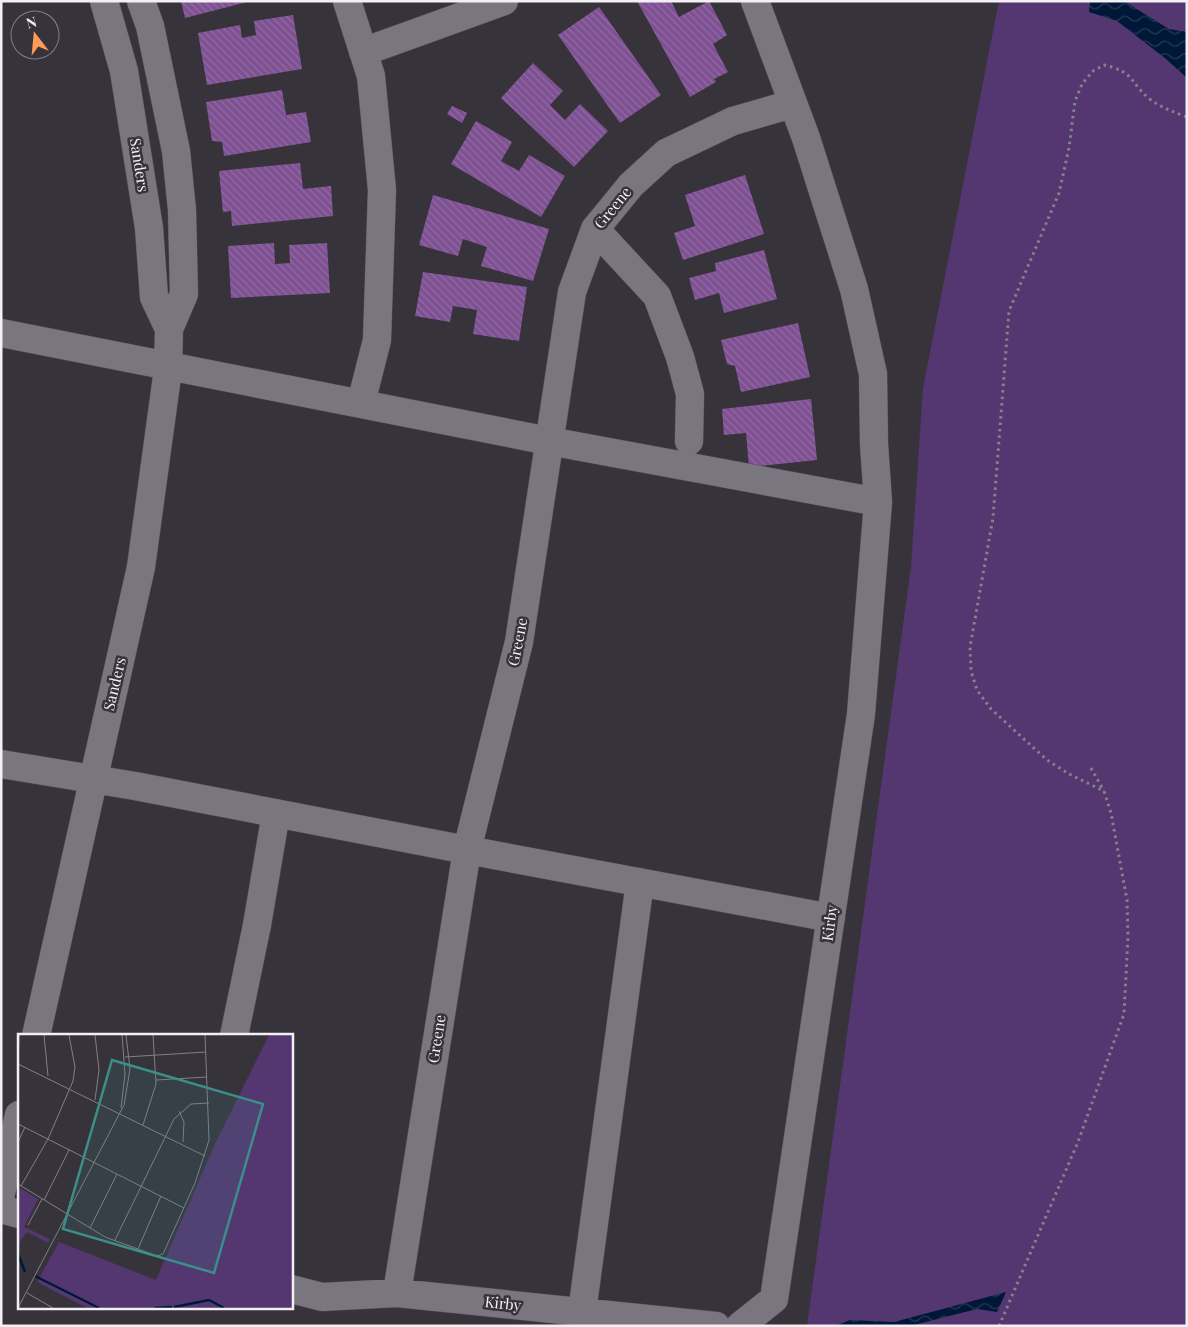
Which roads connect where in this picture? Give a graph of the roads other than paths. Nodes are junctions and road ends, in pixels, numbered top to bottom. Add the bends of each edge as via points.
1 (104, 1) edge
2 (141, 1) edge
3 (347, 1) edge
4 (504, 1) edge
5 (755, 1) edge
6 (363, 52) junction
7 (792, 104) junction
8 (595, 229) junction
9 (169, 329) junction
10 (1, 333) edge
11 (168, 365) junction
12 (361, 403) junction
13 (549, 441) junction
14 (688, 441) dead end
15 (878, 502) junction
16 (1, 764) edge
17 (93, 780) junction
18 (276, 813) junction
19 (467, 850) junction
20 (640, 882) junction
21 (831, 918) junction
22 (36, 1034) edge
23 (234, 1034) edge
24 (18, 1119) edge
25 (1, 1193) edge
26 (1, 1210) edge
27 (18, 1214) edge
28 (292, 1289) edge
29 (397, 1293) junction
30 (582, 1312) junction
31 (716, 1326) edge
32 (740, 1326) edge

1 - 9 street, Sanders via 124,71 149,228 154,297
2 - 9 street, Sanders via 150,26 176,151 182,210 184,294
3 - 6 street
4 - 6 street
5 - 7 street, Kirby
6 - 12 street via 371,76 382,190 377,340
7 - 8 street, Greene via 733,122 666,153 631,185
7 - 15 street, Kirby via 854,289 873,374
8 - 13 street, Greene via 572,292
8 - 14 street via 657,296 690,394
9 - 11 street, Sanders
10 - 11 street
11 - 12 street
11 - 17 street, Sanders via 141,567
12 - 13 street
13 - 15 street
13 - 19 street, Greene via 519,642
15 - 21 street, Kirby via 861,714
16 - 17 street
17 - 18 street
17 - 22 street, Sanders
18 - 19 street
18 - 23 street via 258,925
19 - 20 street
19 - 29 street, Greene
20 - 21 street
20 - 30 street
21 - 32 street, Kirby via 774,1299
24 - 25 street
26 - 27 street
28 - 29 street, Kirby via 322,1297
29 - 30 street, Kirby
30 - 31 street, Kirby

